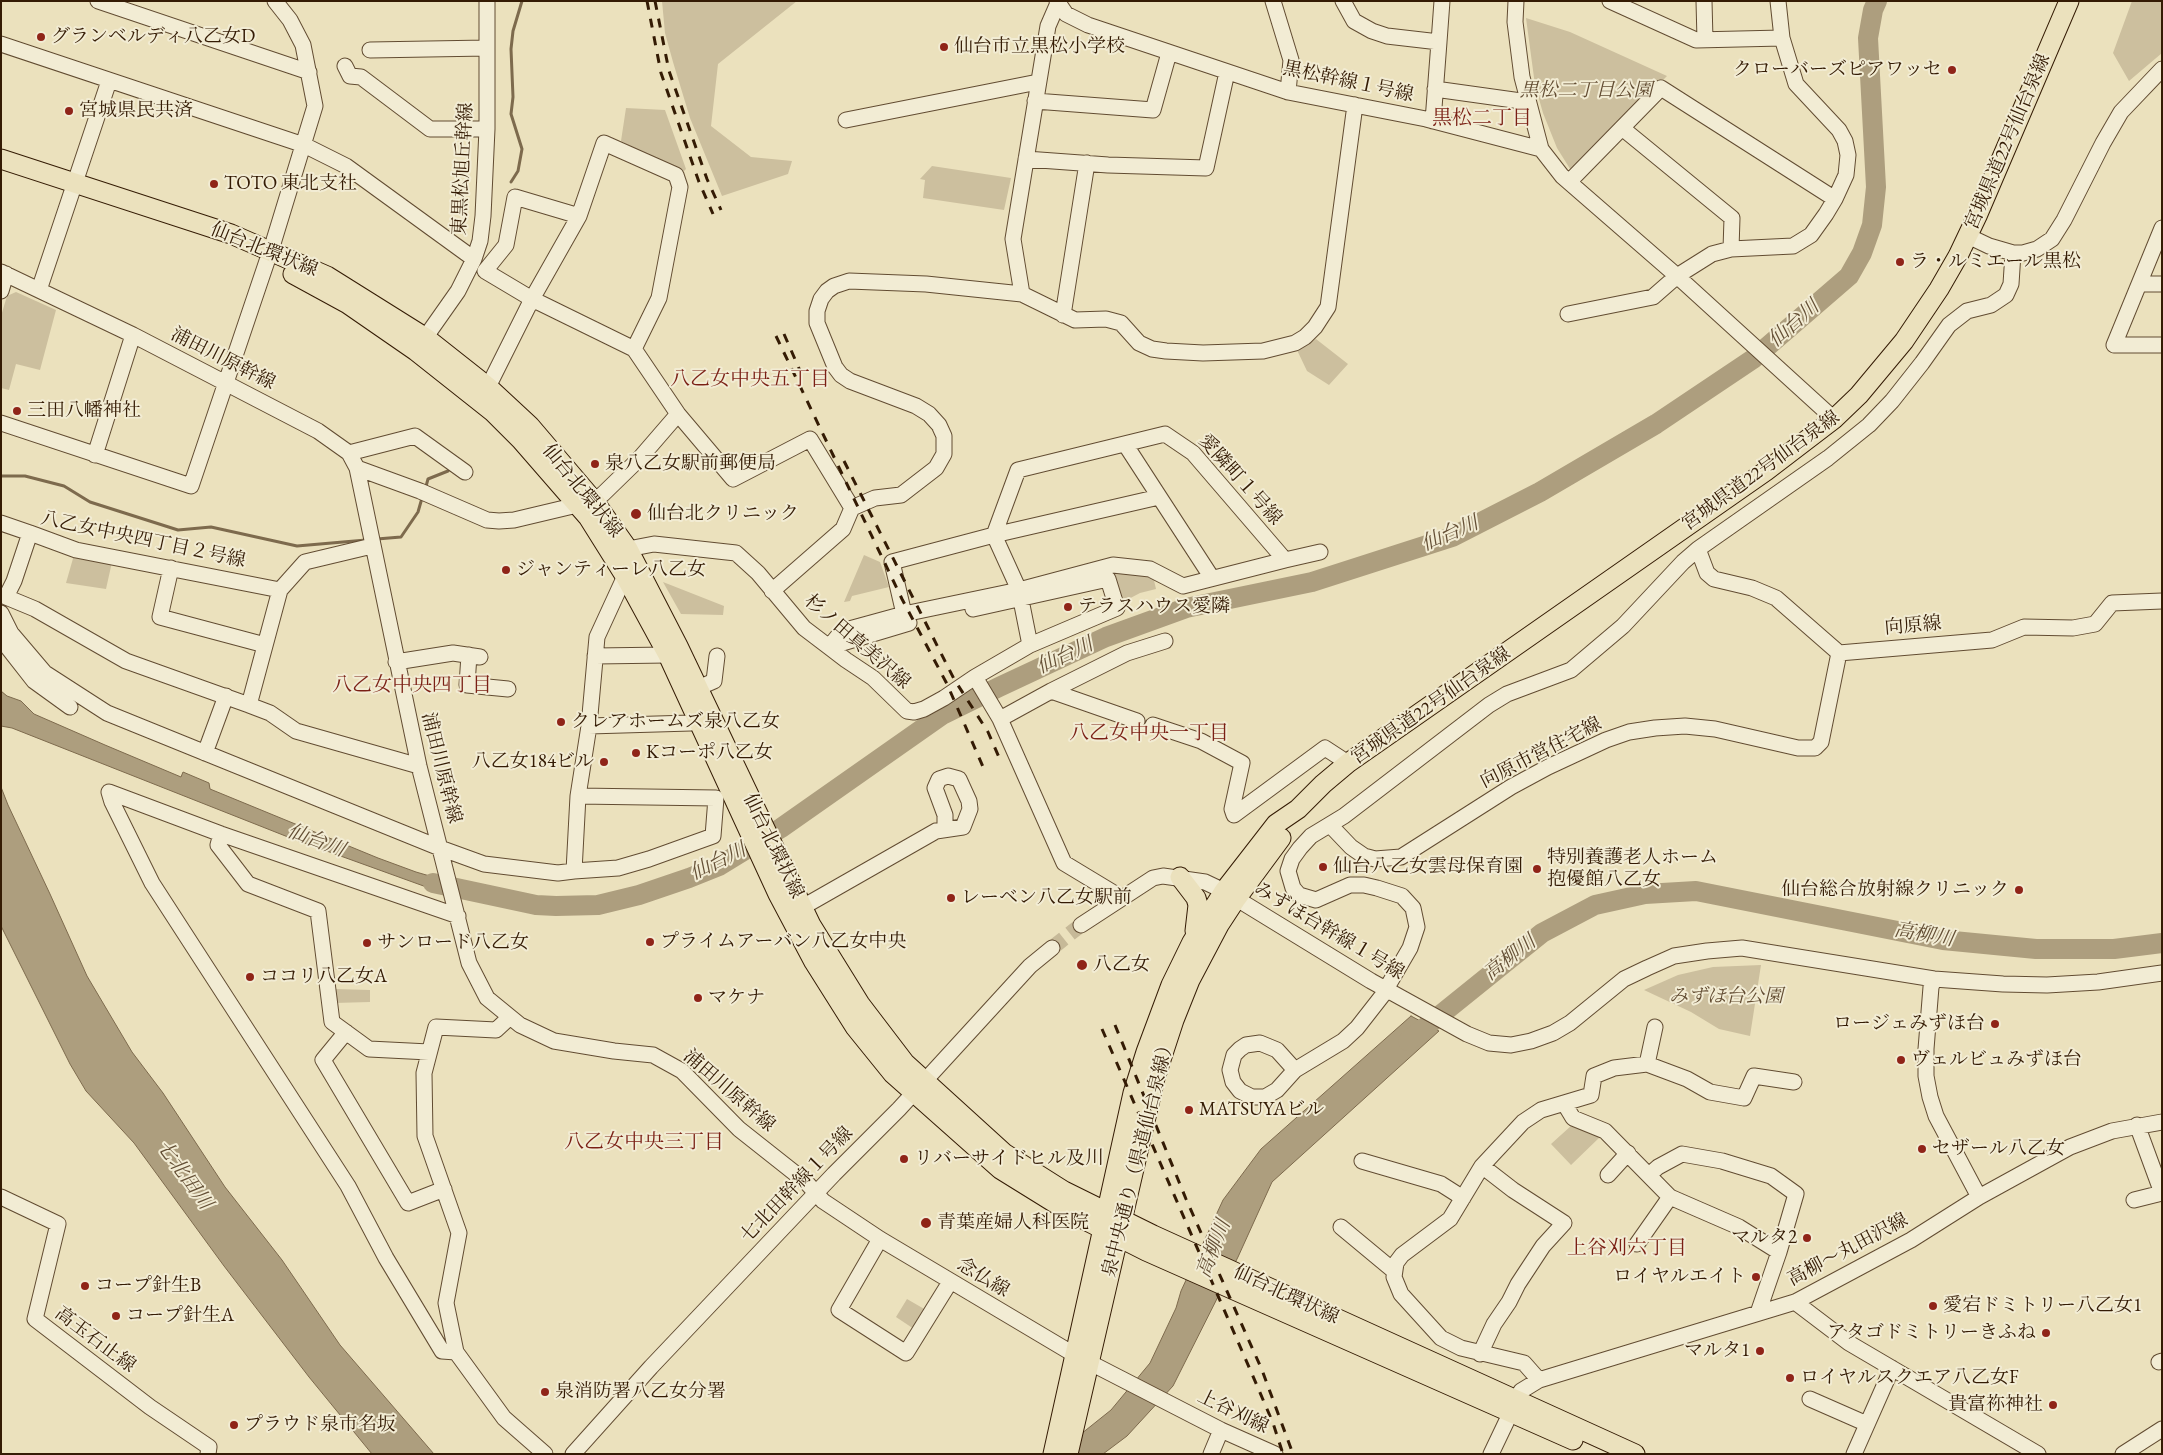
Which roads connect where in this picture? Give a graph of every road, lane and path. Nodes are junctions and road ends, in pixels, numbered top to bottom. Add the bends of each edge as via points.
1 (98, 1) edge
2 (275, 1) edge
3 (487, 1) edge
4 (1273, 1) edge
5 (1343, 1) edge
6 (1442, 1) edge
7 (1516, 1) edge
8 (1610, 1) edge
9 (1704, 1) edge
10 (1778, 1) edge
11 (2068, 1) edge
12 (1058, 2) edge
13 (1782, 38) junction
14 (1704, 40) junction
15 (1439, 42) junction
16 (1, 44) edge
17 (487, 48) junction
18 (370, 50) dead end
19 (1170, 52) junction
20 (345, 66) dead end
21 (2162, 70) edge
22 (309, 72) junction
23 (1227, 72) junction
24 (109, 81) junction
25 (1038, 82) junction
26 (1436, 89) junction
27 (1288, 92) junction
28 (1035, 101) junction
29 (1528, 102) junction
30 (1355, 105) junction
31 (846, 120) dead end
32 (1433, 121) junction
33 (1622, 128) junction
34 (487, 129) junction
35 (304, 145) junction
36 (1541, 150) junction
37 (1, 159) edge
38 (1026, 159) junction
39 (1087, 163) junction
40 (1, 170) edge
41 (1569, 182) junction
42 (73, 188) junction
43 (1835, 199) junction
44 (579, 216) junction
45 (2162, 228) edge
46 (1968, 236) junction
47 (1731, 249) junction
48 (2013, 253) junction
49 (269, 256) junction
50 (474, 259) junction
51 (4, 273) edge
52 (1676, 276) junction
53 (2139, 284) junction
54 (2162, 284) edge
55 (39, 290) junction
56 (1, 291) edge
57 (1022, 294) junction
58 (532, 299) junction
59 (1568, 314) dead end
60 (1063, 315) junction
61 (133, 335) junction
62 (421, 344) junction
63 (2162, 345) edge
64 (634, 349) junction
65 (226, 383) junction
66 (488, 388) junction
67 (678, 414) junction
68 (1834, 419) junction
69 (1, 423) edge
70 (1124, 444) junction
71 (349, 453) junction
72 (95, 455) junction
73 (356, 468) junction
74 (465, 472) dead end
75 (1159, 497) junction
76 (587, 503) junction
77 (852, 508) junction
78 (1, 523) edge
79 (30, 533) junction
80 (994, 535) junction
81 (371, 540) junction
82 (628, 549) junction
83 (1698, 549) junction
84 (1320, 552) dead end
85 (1285, 560) junction
86 (171, 568) junction
87 (625, 576) junction
88 (1212, 578) junction
89 (280, 590) junction
90 (772, 591) junction
91 (1021, 595) junction
92 (2162, 601) edge
93 (4, 602) edge
94 (1, 613) edge
95 (904, 614) junction
96 (1, 640) edge
97 (1165, 641) dead end
98 (265, 645) junction
99 (1030, 645) junction
100 (829, 647) junction
101 (1839, 652) junction
102 (668, 655) junction
103 (595, 656) junction
104 (717, 656) dead end
105 (396, 662) junction
106 (977, 681) junction
107 (698, 688) junction
108 (508, 689) dead end
109 (1051, 691) junction
110 (226, 696) junction
111 (249, 705) junction
112 (70, 707) dead end
113 (998, 717) junction
114 (699, 720) junction
115 (1138, 721) dead end
116 (1153, 725) dead end
117 (589, 726) junction
118 (205, 753) junction
119 (1348, 763) junction
120 (418, 766) junction
121 (578, 796) junction
122 (754, 825) junction
123 (1330, 825) junction
124 (945, 829) junction
125 (221, 834) junction
126 (441, 852) junction
127 (574, 871) junction
128 (1180, 877) junction
129 (1230, 895) junction
130 (1119, 899) junction
131 (795, 911) junction
132 (457, 914) junction
133 (1081, 925) tunnel mouth
134 (1192, 942) junction
135 (1052, 948) tunnel mouth
136 (2162, 973) edge
137 (1934, 979) junction
138 (1386, 989) junction
139 (510, 1017) junction
140 (1655, 1027) dead end
141 (346, 1032) junction
142 (429, 1052) junction
143 (1646, 1064) junction
144 (1295, 1070) dead end
145 (1794, 1082) dead end
146 (919, 1087) junction
147 (1564, 1103) junction
148 (2162, 1122) edge
149 (2137, 1125) junction
150 (1628, 1153) junction
151 (1362, 1161) dead end
152 (1482, 1166) junction
153 (1608, 1175) dead end
154 (1649, 1175) junction
155 (444, 1190) junction
156 (2162, 1193) edge
157 (1, 1197) edge
158 (820, 1197) junction
159 (1670, 1197) junction
160 (1979, 1197) junction
161 (1463, 1198) junction
162 (2134, 1200) dead end
163 (1112, 1225) junction
164 (1341, 1227) dead end
165 (880, 1239) junction
166 (1637, 1244) dead end
167 (1779, 1252) junction
168 (1394, 1271) junction
169 (950, 1282) junction
170 (1795, 1302) junction
171 (1758, 1313) junction
172 (456, 1352) junction
173 (1480, 1354) junction
174 (1082, 1359) junction
175 (1892, 1368) junction
176 (1539, 1380) junction
177 (1126, 1381) joint
178 (1810, 1399) dead end
179 (1513, 1406) junction
180 (1867, 1424) junction
181 (2162, 1429) edge
182 (1221, 1430) junction
183 (1059, 1449) edge
184 (208, 1454) edge
185 (545, 1454) edge
186 (573, 1454) edge
187 (1212, 1454) edge
188 (1275, 1454) edge
189 (1491, 1454) edge
190 (1604, 1454) edge
191 (1635, 1454) edge
192 (1854, 1454) edge
193 (2038, 1454) edge
194 (2123, 1454) edge

1 - 22 street
2 - 22 street via 290,20 302,45
3 - 17 street, 東黒松旭丘幹線
4 - 27 street via 1290,60
5 - 15 street via 1354,21 1372,32
6 - 15 street
7 - 29 street via 1516,32
8 - 14 street via 1696,40
9 - 14 street
10 - 13 street
11 - 46 main road, 宮城県道22号仙台泉線
12 - 19 street, 黒松幹線１号線 via 1066,14 1088,25
12 - 25 street via 1048,26
13 - 14 street
13 - 43 street via 1796,84 1839,130 1845,141 1848,155 1846,175
15 - 26 street
16 - 24 street
17 - 18 street
17 - 34 street, 東黒松旭丘幹線
19 - 23 street, 黒松幹線１号線
19 - 28 street via 1153,110
20 - 34 street via 350,76 361,77 430,129
21 - 48 street via 2122,112 2052,238 2037,249
22 - 35 street via 315,106
23 - 27 street, 黒松幹線１号線
23 - 39 street via 1206,168
24 - 35 street
24 - 42 street
25 - 28 street
25 - 31 street
26 - 29 street
26 - 32 street
27 - 30 street, 黒松幹線１号線
28 - 38 street
29 - 36 street
30 - 32 street, 黒松幹線１号線
30 - 60 street via 1328,307 1305,337 1295,343 1263,351 1166,351 1139,343 1122,323 1106,319 1075,320
32 - 36 street, 黒松幹線１号線
33 - 41 street
33 - 43 street via 1661,88
33 - 47 street via 1732,218
34 - 50 street, 東黒松旭丘幹線 via 483,216
35 - 49 street
35 - 50 street via 346,166
36 - 41 street
37 - 42 main road, 仙台北環状線
38 - 39 street
38 - 57 street via 1013,239
39 - 60 street
40 - 42 main road, 仙台北環状線
41 - 52 street
42 - 49 main road, 仙台北環状線 via 231,234
42 - 55 street
43 - 47 street via 1811,235 1792,246
44 - 58 street
44 - 58 street via 515,197 506,244 485,271
44 - 64 street via 604,143 676,175 680,187 659,298
45 - 53 street
46 - 48 street
46 - 68 main road, 宮城県道22号仙台泉線 via 1939,289 1904,341 1859,395
47 - 52 street via 1712,254
48 - 83 street via 2011,284 2006,295 1991,305 1967,311 1949,325 1892,401 1869,425 1828,458
49 - 62 main road, 仙台北環状線 via 349,288
49 - 65 street
50 - 62 street, 東黒松旭丘幹線 via 458,291
51 - 55 street, 浦田川原幹線
51 - 56 street
52 - 59 street via 1652,297
52 - 68 street
53 - 54 street
53 - 63 street via 2114,346
55 - 61 street, 浦田川原幹線
57 - 60 street
57 - 77 street via 926,284 849,281 827,292 817,311 817,324 841,375 916,406 929,414 944,436 944,454 936,468 901,495 875,498
58 - 64 street
58 - 66 street
61 - 65 street, 浦田川原幹線
61 - 72 street
62 - 66 main road, 仙台北環状線
62 - 76 main road, 仙台北環状線
64 - 67 street
65 - 71 street, 浦田川原幹線 via 318,431
65 - 72 street via 191,486
66 - 76 main road, 仙台北環状線 via 530,426
67 - 76 street via 640,458 603,494
67 - 77 street via 733,479 810,439
68 - 119 main road, 宮城県道22号仙台泉線
69 - 72 street
70 - 75 street
70 - 80 street, 愛隣町１号線 via 1018,470
70 - 85 street, 愛隣町１号線 via 1165,434 1193,453
71 - 73 street, 浦田川原幹線
71 - 74 street via 414,436
73 - 76 street via 424,492 487,520 500,521
73 - 81 street, 浦田川原幹線
75 - 80 street
75 - 88 street
76 - 82 main road, 仙台北環状線
76 - 87 main road, 仙台北環状線 via 600,534
77 - 90 street via 843,529
78 - 79 street
79 - 86 street, 八乙女中央四丁目２号線 via 76,550
79 - 93 street, 八乙女中央四丁目２号線
80 - 91 street
80 - 95 street via 892,562
81 - 89 street via 305,562
81 - 105 street, 浦田川原幹線
82 - 90 street, 杉ノ田真美沢線 via 654,544 736,553
82 - 107 main road, 仙台北環状線
83 - 101 street via 1707,574 1776,598
83 - 123 street via 1623,626 1571,670 1507,694 1489,705
84 - 85 street
85 - 88 street
86 - 89 street, 八乙女中央四丁目２号線
86 - 98 street via 160,617
87 - 102 main road, 仙台北環状線
87 - 103 street via 597,637
88 - 91 street via 1183,586 1150,569 1113,565
89 - 98 street
90 - 100 street, 杉ノ田真美沢線 via 804,628
91 - 95 street
91 - 99 street
91 - 99 street via 1108,579 1117,608
91 - 100 street via 933,616
92 - 101 street, 向原線 via 2112,603 2096,624 2073,628 2024,627 1992,640
93 - 110 street, 八乙女中央四丁目２号線 via 35,609 126,661
94 - 118 street via 11,633 45,673 107,713
95 - 100 street via 842,631
96 - 112 street via 34,681
97 - 109 street via 1127,653
98 - 111 street
99 - 106 street
100 - 106 street, 杉ノ田真美沢線 via 873,678 907,711 924,709
101 - 123 street, 向原市営住宅線 via 1820,742 1814,748 1798,748 1715,729 1685,726 1628,732 1511,787 1401,857 1364,856 1351,848
102 - 103 street
102 - 114 main road, 仙台北環状線
103 - 117 street
104 - 107 street via 714,681
105 - 108 street via 453,653 475,656 467,684
105 - 120 street, 浦田川原幹線
106 - 113 street
107 - 122 main road, 仙台北環状線
109 - 113 street
109 - 115 street
110 - 111 street, 八乙女中央四丁目２号線
110 - 118 street
111 - 120 street, 八乙女中央四丁目２号線 via 270,713 296,731
113 - 130 street via 1064,863
114 - 117 street via 691,723
114 - 122 main road, 仙台北環状線
116 - 119 street via 1201,741 1242,763 1232,809 1234,815 1325,748
117 - 121 street
118 - 126 street
119 - 129 main road, 宮城県道22号仙台泉線 via 1298,809 1276,824
120 - 126 street, 浦田川原幹線
121 - 127 street
121 - 127 street via 716,798 714,836 618,868
122 - 131 main road, 仙台北環状線
123 - 138 street via 1311,836 1292,860 1288,871 1293,888 1299,895 1316,900 1350,885 1364,884 1402,896 1417,918 1416,935
124 - 124 street via 963,827 970,809 959,779 948,776 939,780 935,788 945,815
124 - 131 street via 936,831
125 - 132 street
125 - 141 street via 218,844 248,884 318,911 332,1022
125 - 172 street via 109,792 152,883 348,1186 386,1258 442,1350
126 - 127 street via 484,864 558,873
126 - 132 street, 浦田川原幹線
128 - 129 street via 1205,882
128 - 130 street via 1153,878
128 - 134 main road via 1198,905
129 - 134 main road, 泉中央通り（県道仙台泉線）
129 - 138 street, みずほ台幹線１号線
129 - 163 main road, 泉中央通り（県道仙台泉線） via 1174,1020
130 - 133 street
131 - 146 main road, 仙台北環状線 via 830,989 855,1026 893,1074
132 - 139 street, 浦田川原幹線 via 469,963 486,998
134 - 163 main road, 泉中央通り（県道仙台泉線） via 1172,985 1133,1094
135 - 146 street, 七北田幹線１号線 via 1030,966
136 - 137 street via 2047,985
137 - 138 street, みずほ台幹線１号線 via 1742,948 1674,956 1624,979 1570,1023 1543,1037 1511,1045 1489,1043 1467,1034
137 - 160 street via 1926,1049 1930,1097 1936,1116
138 - 144 street via 1357,1028 1343,1041
139 - 142 street via 496,1030 436,1027
139 - 158 street, 浦田川原幹線 via 554,1041 652,1055 682,1071 739,1129
140 - 143 street
141 - 142 street via 369,1050
141 - 155 street via 323,1060 408,1203
142 - 155 street via 424,1073 425,1136
143 - 145 street via 1710,1092 1744,1098 1754,1076
143 - 147 street via 1614,1068 1594,1076 1591,1095
146 - 158 street, 七北田幹線１号線
146 - 163 main road, 仙台北環状線 via 1004,1152
147 - 150 street via 1573,1118 1605,1131
147 - 152 street via 1541,1110 1523,1122
148 - 149 street, 高柳～丸田沢線
149 - 156 street
149 - 160 street, 高柳～丸田沢線 via 2091,1137
150 - 153 street
150 - 154 street
151 - 161 street via 1441,1184
152 - 161 street
152 - 173 street via 1564,1223 1542,1246 1494,1324
154 - 159 street
154 - 167 street via 1682,1154 1722,1161 1771,1176 1796,1194
155 - 172 street via 459,1233 446,1303
156 - 162 street
157 - 184 street, 高玉石止線 via 58,1224 35,1320 209,1447
158 - 165 street, 念仏線
158 - 186 street, 七北田幹線１号線 via 651,1367
159 - 166 street
159 - 167 street via 1739,1227
160 - 170 street, 高柳～丸田沢線 via 1911,1240
161 - 168 street via 1450,1219 1402,1255
163 - 174 main road, 泉中央通り（県道仙台泉線）
163 - 179 main road, 仙台北環状線
164 - 168 street
165 - 169 street, 念仏線
165 - 169 street via 839,1310 906,1353
167 - 171 street
168 - 173 street via 1401,1294 1441,1338
169 - 174 street, 念仏線
170 - 171 street, 高柳～丸田沢線
170 - 175 street via 1849,1343
171 - 176 street, 高柳～丸田沢線
172 - 185 street via 504,1418
173 - 176 street via 1524,1363
174 - 177 street, 念仏線
174 - 183 main road, 泉中央通り（県道仙台泉線）
174 - 183 main road, 泉中央通り（県道仙台泉線） via 1074,1428
175 - 180 street
175 - 193 street
176 - 179 street, 高柳～丸田沢線 via 1521,1391
177 - 182 street, 上谷刈線
178 - 180 street
179 - 189 street
179 - 190 main road, 仙台北環状線
179 - 191 main road, 仙台北環状線
180 - 192 street
181 - 194 street
182 - 187 street
182 - 188 street, 上谷刈線

